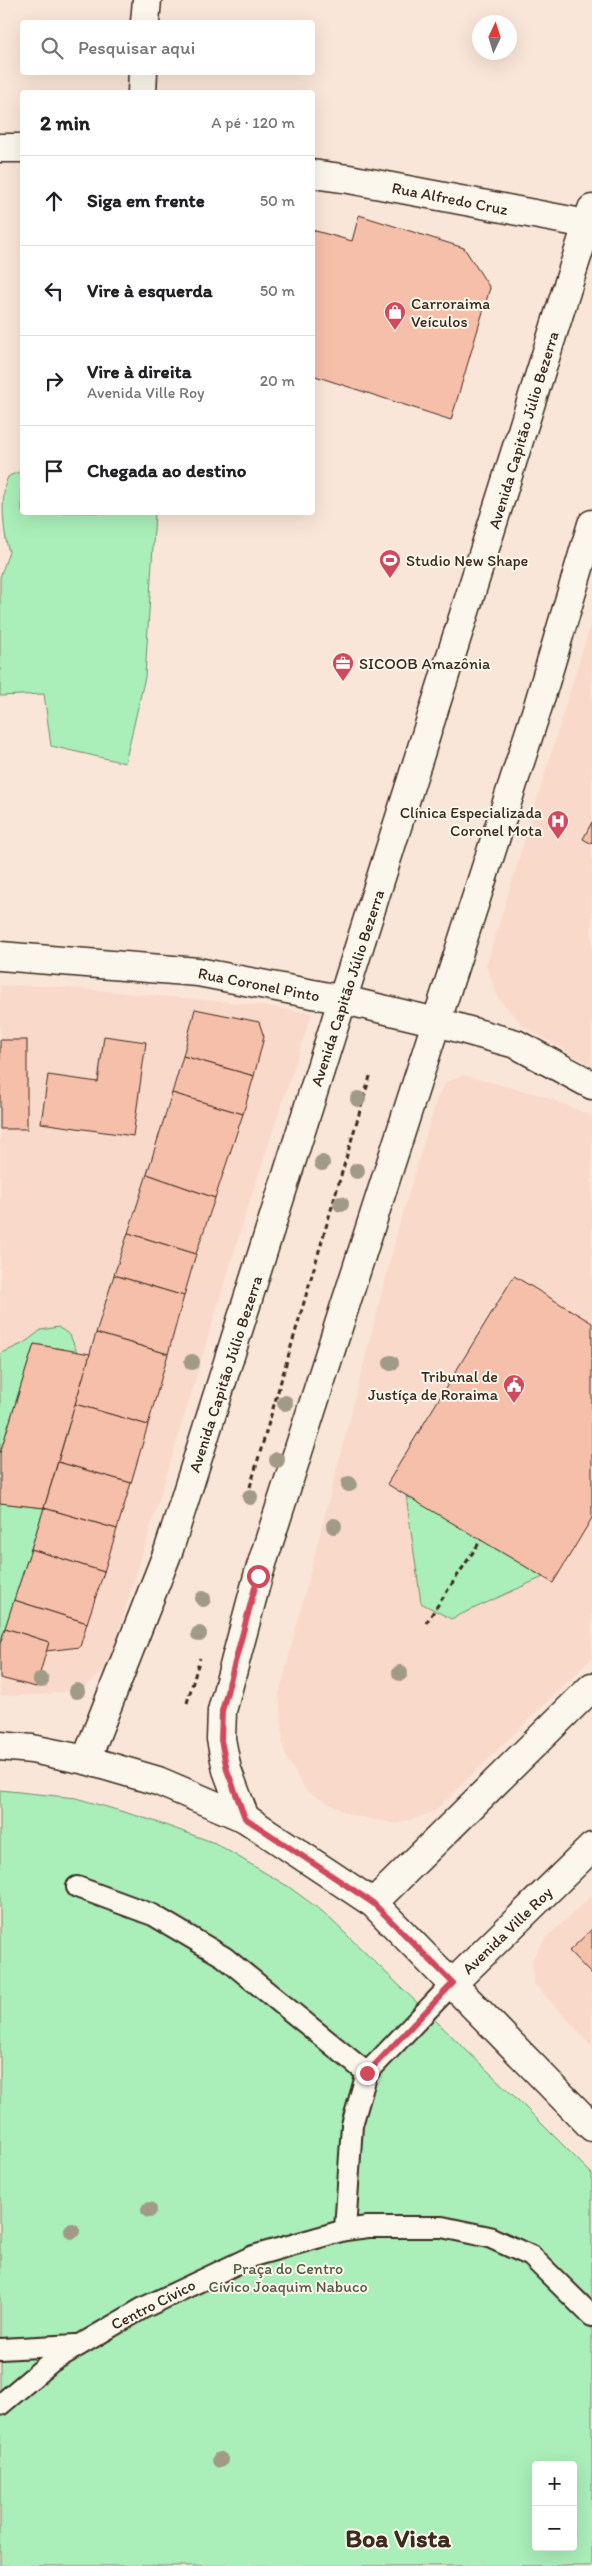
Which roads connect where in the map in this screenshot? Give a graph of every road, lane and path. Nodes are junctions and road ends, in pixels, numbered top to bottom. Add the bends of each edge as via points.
1 (147, 0) edge
2 (145, 20) edge
3 (143, 75) edge
4 (142, 90) edge
5 (0, 148) edge
6 (20, 148) edge
7 (315, 174) edge
8 (590, 217) edge
9 (592, 524) edge
10 (0, 956) edge
11 (344, 1000) junction
12 (437, 1022) junction
13 (371, 1073) dead end
14 (592, 1085) edge
15 (249, 1490) dead end
16 (481, 1540) dead end
17 (426, 1623) dead end
18 (203, 1648) dead end
19 (592, 1687) edge
20 (186, 1703) dead end
21 (0, 1746) edge
22 (86, 1760) junction
23 (245, 1818) junction
24 (592, 1847) edge
25 (77, 1887) dead end
26 (373, 1903) junction
27 (453, 1983) junction
28 (367, 2073) junction
29 (592, 2127) edge
30 (345, 2230) junction
31 (592, 2316) edge
32 (78, 2344) junction
33 (0, 2349) edge
34 (0, 2405) edge

1 - 2 main road
3 - 4 main road
5 - 6 main road
7 - 8 main road, Rua Alfredo Cruz
8 - 11 main road, Avenida Capitão Júlio Bezerra
9 - 12 main road via 538,706
10 - 11 main road, Rua Coronel Pinto via 198,972
11 - 12 main road, Rua Coronel Pinto
11 - 22 main road, Avenida Capitão Júlio Bezerra via 168,1549
12 - 14 main road, Rua Coronel Pinto via 516,1044
12 - 23 main road via 258,1576 222,1711 221,1740 227,1770
13 - 15 path
16 - 17 path
18 - 20 path
19 - 26 main road
21 - 22 main road
22 - 23 main road via 158,1781
23 - 26 main road
24 - 27 main road, Avenida Ville Roy
25 - 28 lane via 153,1915 224,1957
26 - 27 main road
27 - 28 lane, Avenida Ville Roy
27 - 29 main road
28 - 30 lane, Avenida Ville Roy via 352,2125
30 - 31 lane, Centro Cívico via 442,2227 489,2237 531,2256
30 - 32 lane, Centro Cívico via 253,2256 143,2308
32 - 33 lane
32 - 34 lane, Centro Cívico

